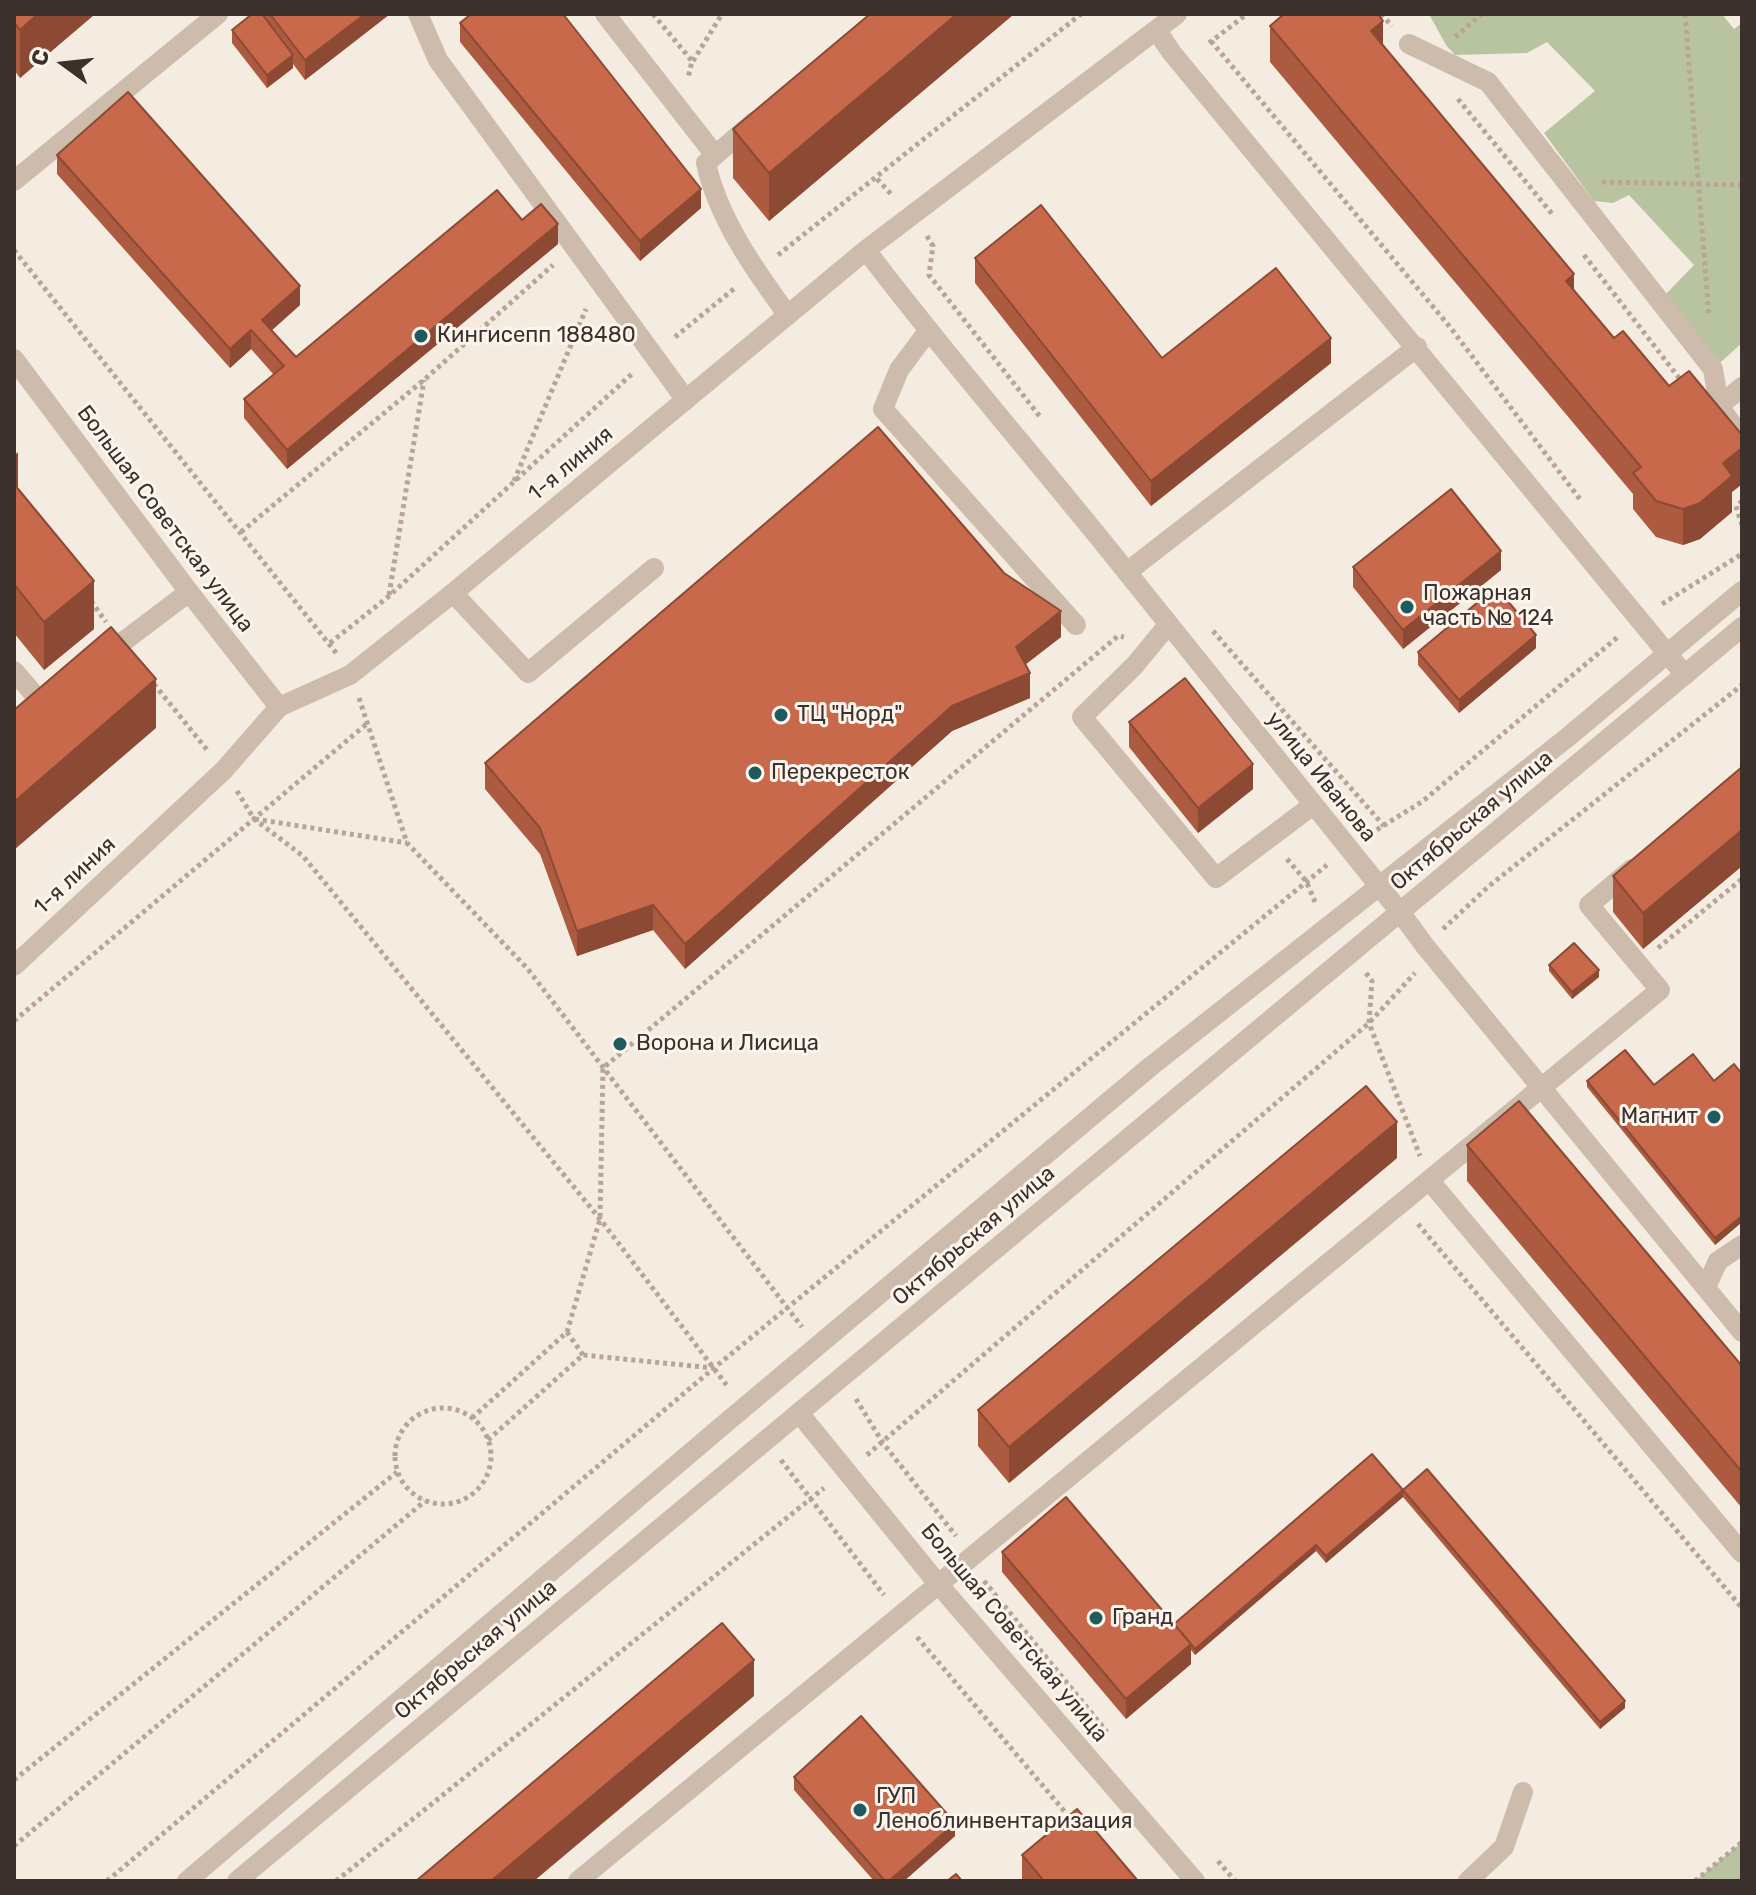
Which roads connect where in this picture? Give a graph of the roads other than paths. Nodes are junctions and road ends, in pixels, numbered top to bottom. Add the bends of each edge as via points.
1 (218, 14) edge
2 (418, 14) edge
3 (605, 14) edge
4 (1177, 14) edge
5 (1157, 31) junction
6 (1409, 44) dead end
7 (775, 105) edge
8 (715, 155) junction
9 (14, 181) edge
10 (866, 250) junction
11 (787, 314) junction
12 (928, 331) junction
13 (1417, 347) junction
14 (14, 359) edge
15 (1742, 387) edge
16 (686, 400) junction
17 (1719, 406) junction
18 (1742, 438) edge
19 (654, 568) dead end
20 (1127, 572) junction
21 (1742, 591) edge
22 (189, 592) junction
23 (453, 593) junction
24 (1076, 625) dead end
25 (1167, 626) junction
26 (1742, 627) edge
27 (1667, 654) junction
28 (92, 667) edge
29 (14, 671) edge
30 (1685, 675) junction
31 (45, 707) edge
32 (279, 707) junction
33 (1313, 805) junction
34 (1648, 855) edge
35 (1379, 886) junction
36 (1400, 912) junction
37 (14, 966) edge
38 (1541, 1086) junction
39 (1429, 1180) junction
40 (1742, 1245) edge
41 (1706, 1287) junction
42 (1742, 1332) edge
43 (799, 1413) junction
44 (1742, 1553) edge
45 (939, 1585) junction
46 (1523, 1792) dead end
47 (187, 1881) edge
48 (237, 1881) edge
49 (578, 1881) edge
50 (1195, 1881) edge
51 (1468, 1881) edge

1 - 9 street
2 - 16 street via 438,60
3 - 8 street
4 - 5 street, 1-я линия
5 - 10 street, 1-я линия
5 - 13 street
6 - 17 street via 1488,82 1713,369
7 - 8 street
8 - 11 street via 706,163 711,188 756,271
10 - 11 street, 1-я линия
10 - 12 street, улица Иванова
11 - 16 street, 1-я линия
12 - 20 street, улица Иванова
12 - 24 street via 899,370 883,409
13 - 20 street
13 - 27 street
14 - 22 street, Большая Советская улица
15 - 17 street
16 - 23 street, 1-я линия
17 - 18 street
19 - 23 street via 528,673
20 - 25 street, улица Иванова
21 - 27 street
22 - 28 street
22 - 32 street, Большая Советская улица
23 - 32 street, 1-я линия via 350,675
25 - 33 street, улица Иванова
25 - 33 street via 1082,717 1216,878
26 - 30 street, Октябрьская улица
27 - 30 street
27 - 35 street
29 - 31 street
30 - 36 street, Октябрьская улица
32 - 37 street, 1-я линия via 224,770
33 - 35 street, улица Иванова
34 - 38 street via 1589,905 1660,990
35 - 36 street, улица Иванова
35 - 47 street via 1150,1067
36 - 38 street, улица Иванова
36 - 43 street, Октябрьская улица
38 - 39 street
38 - 41 street, улица Иванова
39 - 44 street
39 - 45 street
40 - 41 street via 1718,1261
41 - 42 street, улица Иванова
43 - 45 street, Большая Советская улица
43 - 48 street, Октябрьская улица
45 - 49 street
45 - 50 street, Большая Советская улица
46 - 51 street via 1504,1847

